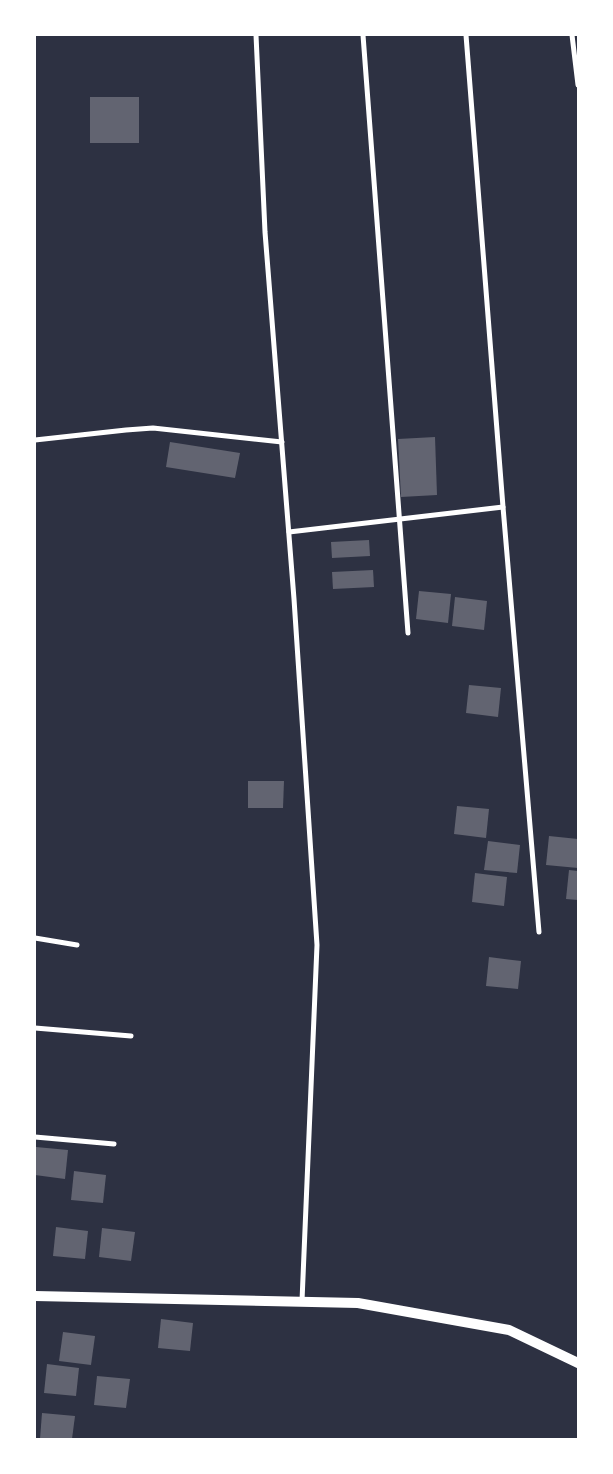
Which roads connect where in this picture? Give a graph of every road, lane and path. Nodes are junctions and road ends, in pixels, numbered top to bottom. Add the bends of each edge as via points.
1 (256, 35) edge
2 (363, 35) edge
3 (466, 35) edge
4 (572, 35) edge
5 (578, 85) edge
6 (35, 440) edge
7 (282, 442) junction
8 (504, 507) junction
9 (398, 519) junction
10 (289, 532) junction
11 (408, 634) dead end
12 (539, 932) dead end
13 (35, 938) edge
14 (77, 945) dead end
15 (35, 1028) edge
16 (131, 1036) dead end
17 (35, 1137) edge
18 (114, 1144) dead end
19 (35, 1296) edge
20 (302, 1302) junction
21 (578, 1363) edge

1 - 7 street via 265,232
2 - 9 street
3 - 8 street
4 - 5 street
6 - 7 street via 153,428
7 - 10 street
8 - 9 street
8 - 12 street
9 - 10 street
9 - 11 street
10 - 20 street via 317,946
13 - 14 street
15 - 16 street
17 - 18 street
19 - 20 main road
20 - 21 main road via 358,1303 509,1330

